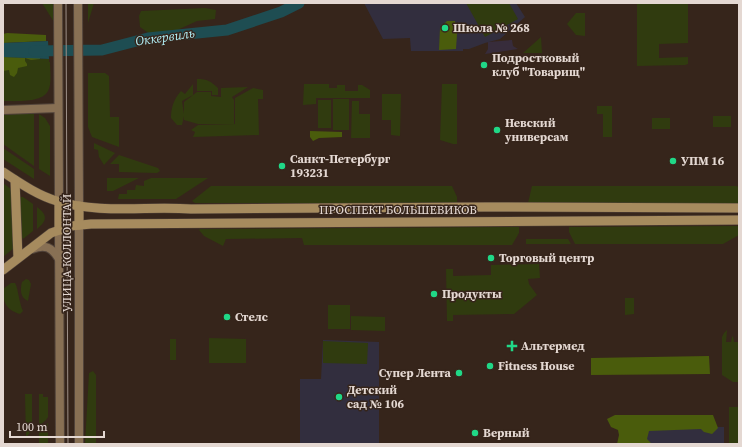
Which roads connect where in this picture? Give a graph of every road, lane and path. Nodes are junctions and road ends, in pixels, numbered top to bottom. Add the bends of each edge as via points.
1 (58, 3) edge
2 (78, 3) edge
3 (58, 108) junction
4 (3, 110) edge
5 (3, 172) edge
6 (15, 180) junction
7 (59, 202) junction
8 (79, 206) junction
9 (739, 208) edge
10 (739, 220) edge
11 (79, 225) junction
12 (59, 230) junction
13 (29, 249) junction
14 (18, 258) junction
15 (59, 259) junction
16 (3, 270) edge
17 (60, 444) edge
18 (79, 444) edge

1 - 3 main road, УЛИЦА КОЛЛОНТАЙ
2 - 8 main road, УЛИЦА КОЛЛОНТАЙ
3 - 4 main road
3 - 7 main road, УЛИЦА КОЛЛОНТАЙ
5 - 6 main road, ПРОСПЕКТ БОЛЬШЕВИКОВ
6 - 7 main road, ПРОСПЕКТ БОЛЬШЕВИКОВ
6 - 14 main road
7 - 8 main road, ПРОСПЕКТ БОЛЬШЕВИКОВ
7 - 12 main road, УЛИЦА КОЛЛОНТАЙ
8 - 9 main road, ПРОСПЕКТ БОЛЬШЕВИКОВ via 191,209
8 - 11 main road, УЛИЦА КОЛЛОНТАЙ
10 - 11 main road, ПРОСПЕКТ БОЛЬШЕВИКОВ via 191,222
11 - 12 main road, ПРОСПЕКТ БОЛЬШЕВИКОВ
11 - 18 main road, УЛИЦА КОЛЛОНТАЙ
12 - 13 main road, ПРОСПЕКТ БОЛЬШЕВИКОВ
12 - 15 main road, УЛИЦА КОЛЛОНТАЙ
13 - 14 main road, ПРОСПЕКТ БОЛЬШЕВИКОВ
13 - 15 main road via 46,247 55,252
14 - 16 main road, ПРОСПЕКТ БОЛЬШЕВИКОВ
15 - 17 main road, УЛИЦА КОЛЛОНТАЙ

